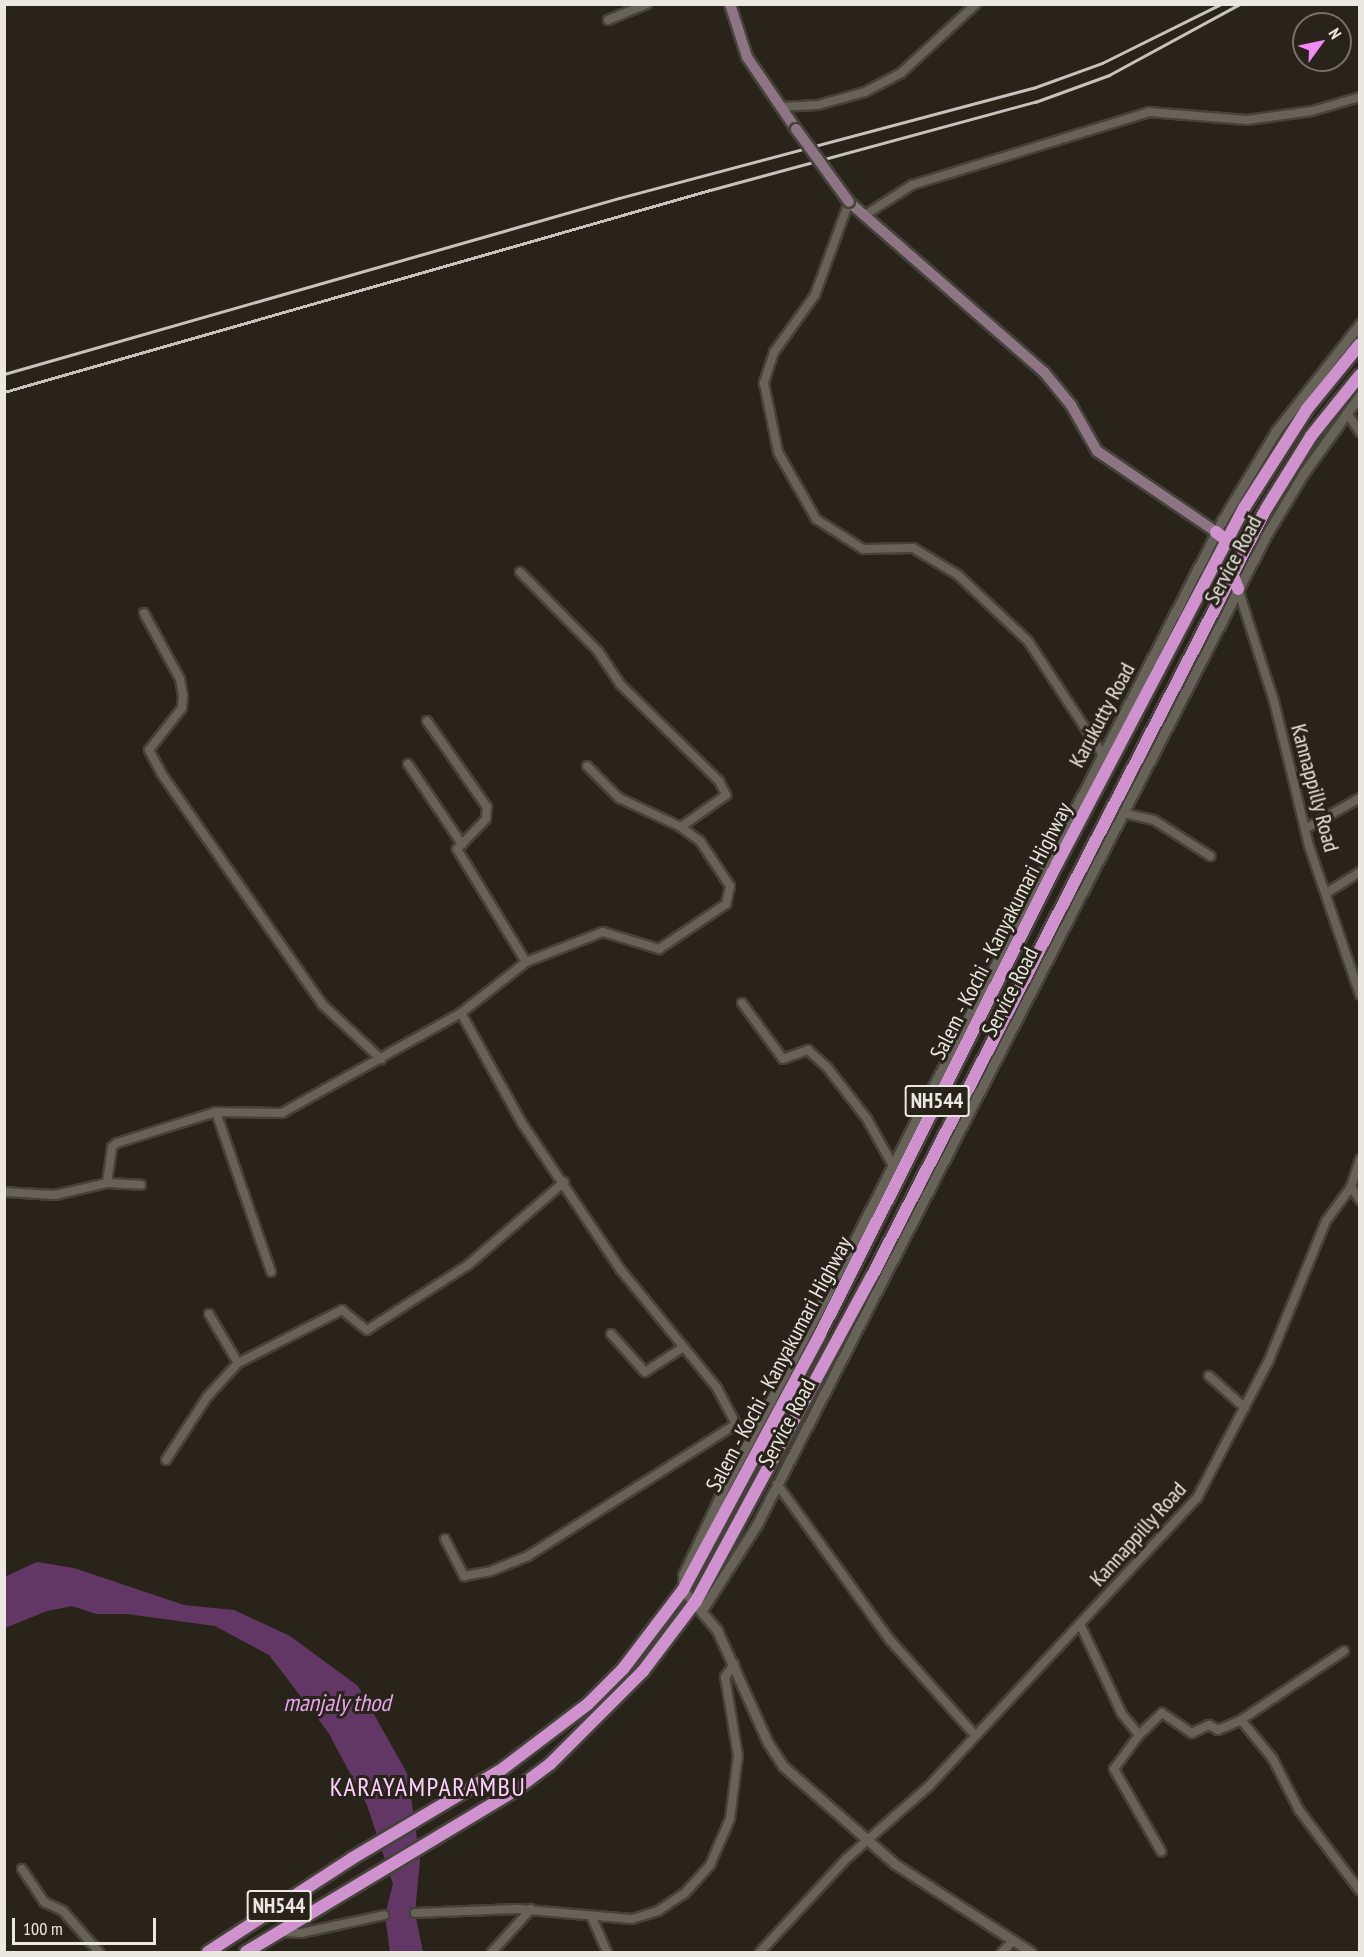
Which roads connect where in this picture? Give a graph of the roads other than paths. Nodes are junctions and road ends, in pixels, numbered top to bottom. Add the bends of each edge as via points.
1 (647, 4) edge
2 (730, 4) edge
3 (976, 4) edge
4 (608, 20) dead end
5 (1359, 97) edge
6 (780, 106) junction
7 (849, 202) junction
8 (865, 215) junction
9 (1359, 324) edge
10 (1359, 344) edge
11 (1359, 375) edge
12 (1359, 395) edge
13 (1347, 413) junction
14 (1359, 432) edge
15 (1216, 532) junction
16 (1227, 541) junction
17 (520, 572) dead end
18 (1232, 573) junction
19 (1238, 589) junction
20 (144, 613) dead end
21 (427, 721) dead end
22 (1103, 755) junction
23 (408, 764) dead end
24 (587, 766) dead end
25 (1359, 798) edge
26 (1123, 813) junction
27 (681, 827) junction
28 (1305, 829) junction
29 (462, 844) junction
30 (1210, 856) dead end
31 (1359, 872) edge
32 (1328, 892) junction
33 (526, 962) junction
34 (1359, 995) edge
35 (742, 1003) dead end
36 (460, 1013) junction
37 (381, 1059) junction
38 (216, 1112) junction
39 (1359, 1159) edge
40 (892, 1164) junction
41 (564, 1182) junction
42 (107, 1183) junction
43 (141, 1185) dead end
44 (1351, 1187) junction
45 (4, 1192) edge
46 (1359, 1200) edge
47 (271, 1272) dead end
48 (209, 1314) dead end
49 (611, 1334) dead end
50 (682, 1347) junction
51 (238, 1363) junction
52 (1209, 1376) dead end
53 (1245, 1408) junction
54 (736, 1424) junction
55 (751, 1436) junction
56 (166, 1460) dead end
57 (777, 1484) junction
58 (445, 1539) dead end
59 (682, 1590) junction
60 (699, 1605) junction
61 (1080, 1624) junction
62 (1344, 1651) dead end
63 (734, 1664) junction
64 (1241, 1720) junction
65 (975, 1735) junction
66 (1139, 1735) junction
67 (869, 1838) junction
68 (1161, 1851) dead end
69 (22, 1869) dead end
70 (1359, 1891) edge
71 (531, 1909) junction
72 (415, 1913) dead end
73 (384, 1915) dead end
74 (592, 1918) junction
75 (276, 1932) junction
76 (1013, 1941) junction
77 (99, 1953) edge
78 (208, 1953) edge
79 (246, 1953) edge
80 (492, 1953) edge
81 (607, 1953) edge
82 (760, 1953) edge
83 (1002, 1953) edge
84 (1031, 1953) edge

1 - 4 street
2 - 6 main road via 747,57
3 - 6 street via 901,73 865,92 819,105
5 - 8 street via 1312,111 1247,120 1149,112 912,184
6 - 7 main road, bridge
7 - 8 main road
7 - 22 street via 815,295 774,352 764,382 778,452 816,519 863,549 914,548 958,574 1028,641
8 - 15 main road via 1044,372 1071,405 1097,451
9 - 15 street, Karukutty Road via 1276,431
10 - 16 highway, Salem - Kochi - Kanyakumari Highway / NH544 via 1281,446
11 - 18 highway, Salem - Kochi - Kanyakumari Highway / NH544 via 1311,436
12 - 13 street, Service Road
13 - 14 street
13 - 19 street, Service Road via 1303,474
15 - 16 highway
15 - 22 street, Karukutty Road
16 - 59 highway, Salem - Kochi - Kanyakumari Highway / NH544 via 1057,864 820,1334
17 - 27 street via 598,651 620,684 719,781 726,795
18 - 19 highway
18 - 60 highway, Salem - Kochi - Kanyakumari Highway / NH544
19 - 26 street, Service Road
19 - 28 street, Kannappilly Road via 1274,701
20 - 37 street via 180,679 183,696 182,708 149,750 161,773 322,1004
21 - 29 street via 487,807 486,819
22 - 40 street, Karukutty Road
23 - 29 street
24 - 27 street via 620,798
25 - 28 street
26 - 30 street via 1154,820
26 - 57 street, Service Road
27 - 33 street via 700,841 730,886 726,904 659,949 603,932
28 - 32 street, Kannappilly Road
29 - 33 street via 457,849 471,877
31 - 32 street
32 - 34 street, Kannappilly Road
33 - 36 street
35 - 40 street via 783,1059 808,1050 827,1067 867,1119
36 - 37 street
36 - 41 street via 522,1123
37 - 38 street via 282,1113
38 - 42 street via 117,1143 112,1147
38 - 47 street
39 - 44 street, Kannappilly Road
40 - 55 street, Karukutty Road
41 - 50 street via 620,1269
41 - 51 street via 468,1265 367,1330 342,1310
42 - 43 street
42 - 45 street via 55,1195
44 - 46 street
44 - 53 street, Kannappilly Road via 1326,1221
48 - 51 street
49 - 50 street via 644,1372
50 - 54 street via 717,1388
51 - 56 street via 207,1397
52 - 53 street
53 - 61 street, Kannappilly Road via 1197,1498
54 - 55 street
54 - 58 street via 528,1556 491,1571 464,1576
55 - 59 street, Karukutty Road via 683,1575
57 - 60 street, Service Road via 735,1563
57 - 65 street via 890,1640
59 - 60 street
59 - 78 highway, Salem - Kochi - Kanyakumari Highway / NH544 via 623,1669 588,1704 501,1770 351,1859
60 - 63 street
60 - 75 highway, Salem - Kochi - Kanyakumari Highway / NH544 via 643,1671 550,1764 463,1822
61 - 65 street, Kannappilly Road
61 - 66 street via 1122,1714
62 - 64 street
63 - 67 street via 768,1743 783,1766
63 - 74 street via 725,1677 736,1727 738,1771 730,1820 718,1851 699,1879 667,1906 632,1919
64 - 66 street via 1218,1730 1209,1725 1192,1733 1162,1713
64 - 70 street via 1273,1759 1299,1810
65 - 67 street, Kannappilly Road via 929,1786
66 - 68 street via 1114,1769
67 - 76 street via 895,1863
67 - 82 street, Kannappilly Road
69 - 77 street via 44,1902 63,1911
71 - 72 street
71 - 74 street
71 - 80 street
73 - 75 street via 301,1933
74 - 81 street
75 - 79 highway, NH544
76 - 83 street
76 - 84 street

